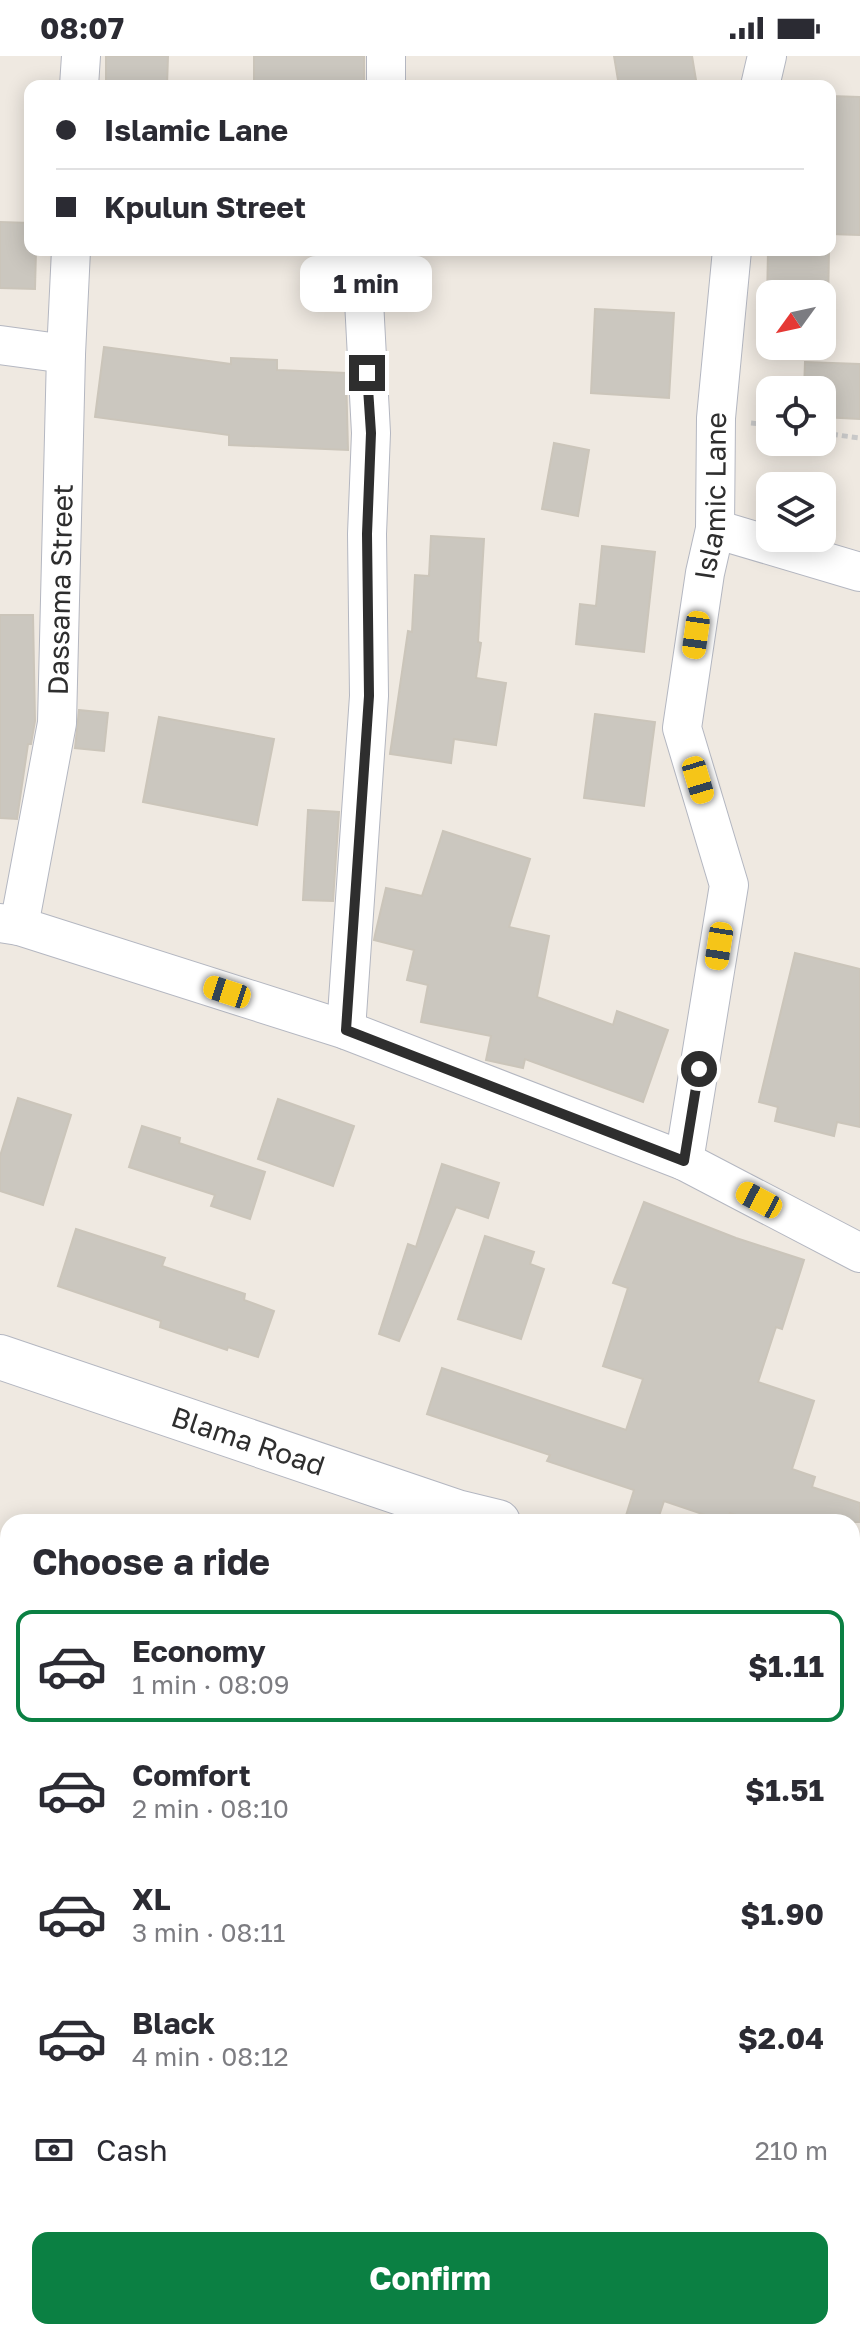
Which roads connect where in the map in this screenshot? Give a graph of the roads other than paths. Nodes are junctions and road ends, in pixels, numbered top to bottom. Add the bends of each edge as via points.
1 (81, 56) edge
2 (386, 56) edge
3 (767, 56) edge
4 (79, 80) edge
5 (386, 80) edge
6 (761, 80) edge
7 (71, 256) edge
8 (366, 256) edge
9 (731, 256) edge
10 (0, 345) edge
11 (66, 354) junction
12 (715, 529) junction
13 (860, 572) edge
14 (10, 925) edge
15 (346, 1030) junction
16 (684, 1161) junction
17 (860, 1253) edge
18 (0, 1357) edge
19 (465, 1514) edge

1 - 4 street
2 - 5 street
3 - 6 street
7 - 11 street, Dassama Street
8 - 15 street via 369,696
9 - 12 street, Islamic Lane via 716,418
10 - 11 street
11 - 14 street, Dassama Street via 57,723
12 - 13 street
12 - 16 street, Islamic Lane via 682,728 729,885
14 - 15 street
15 - 16 street
16 - 17 street
18 - 19 street, Blama Road

